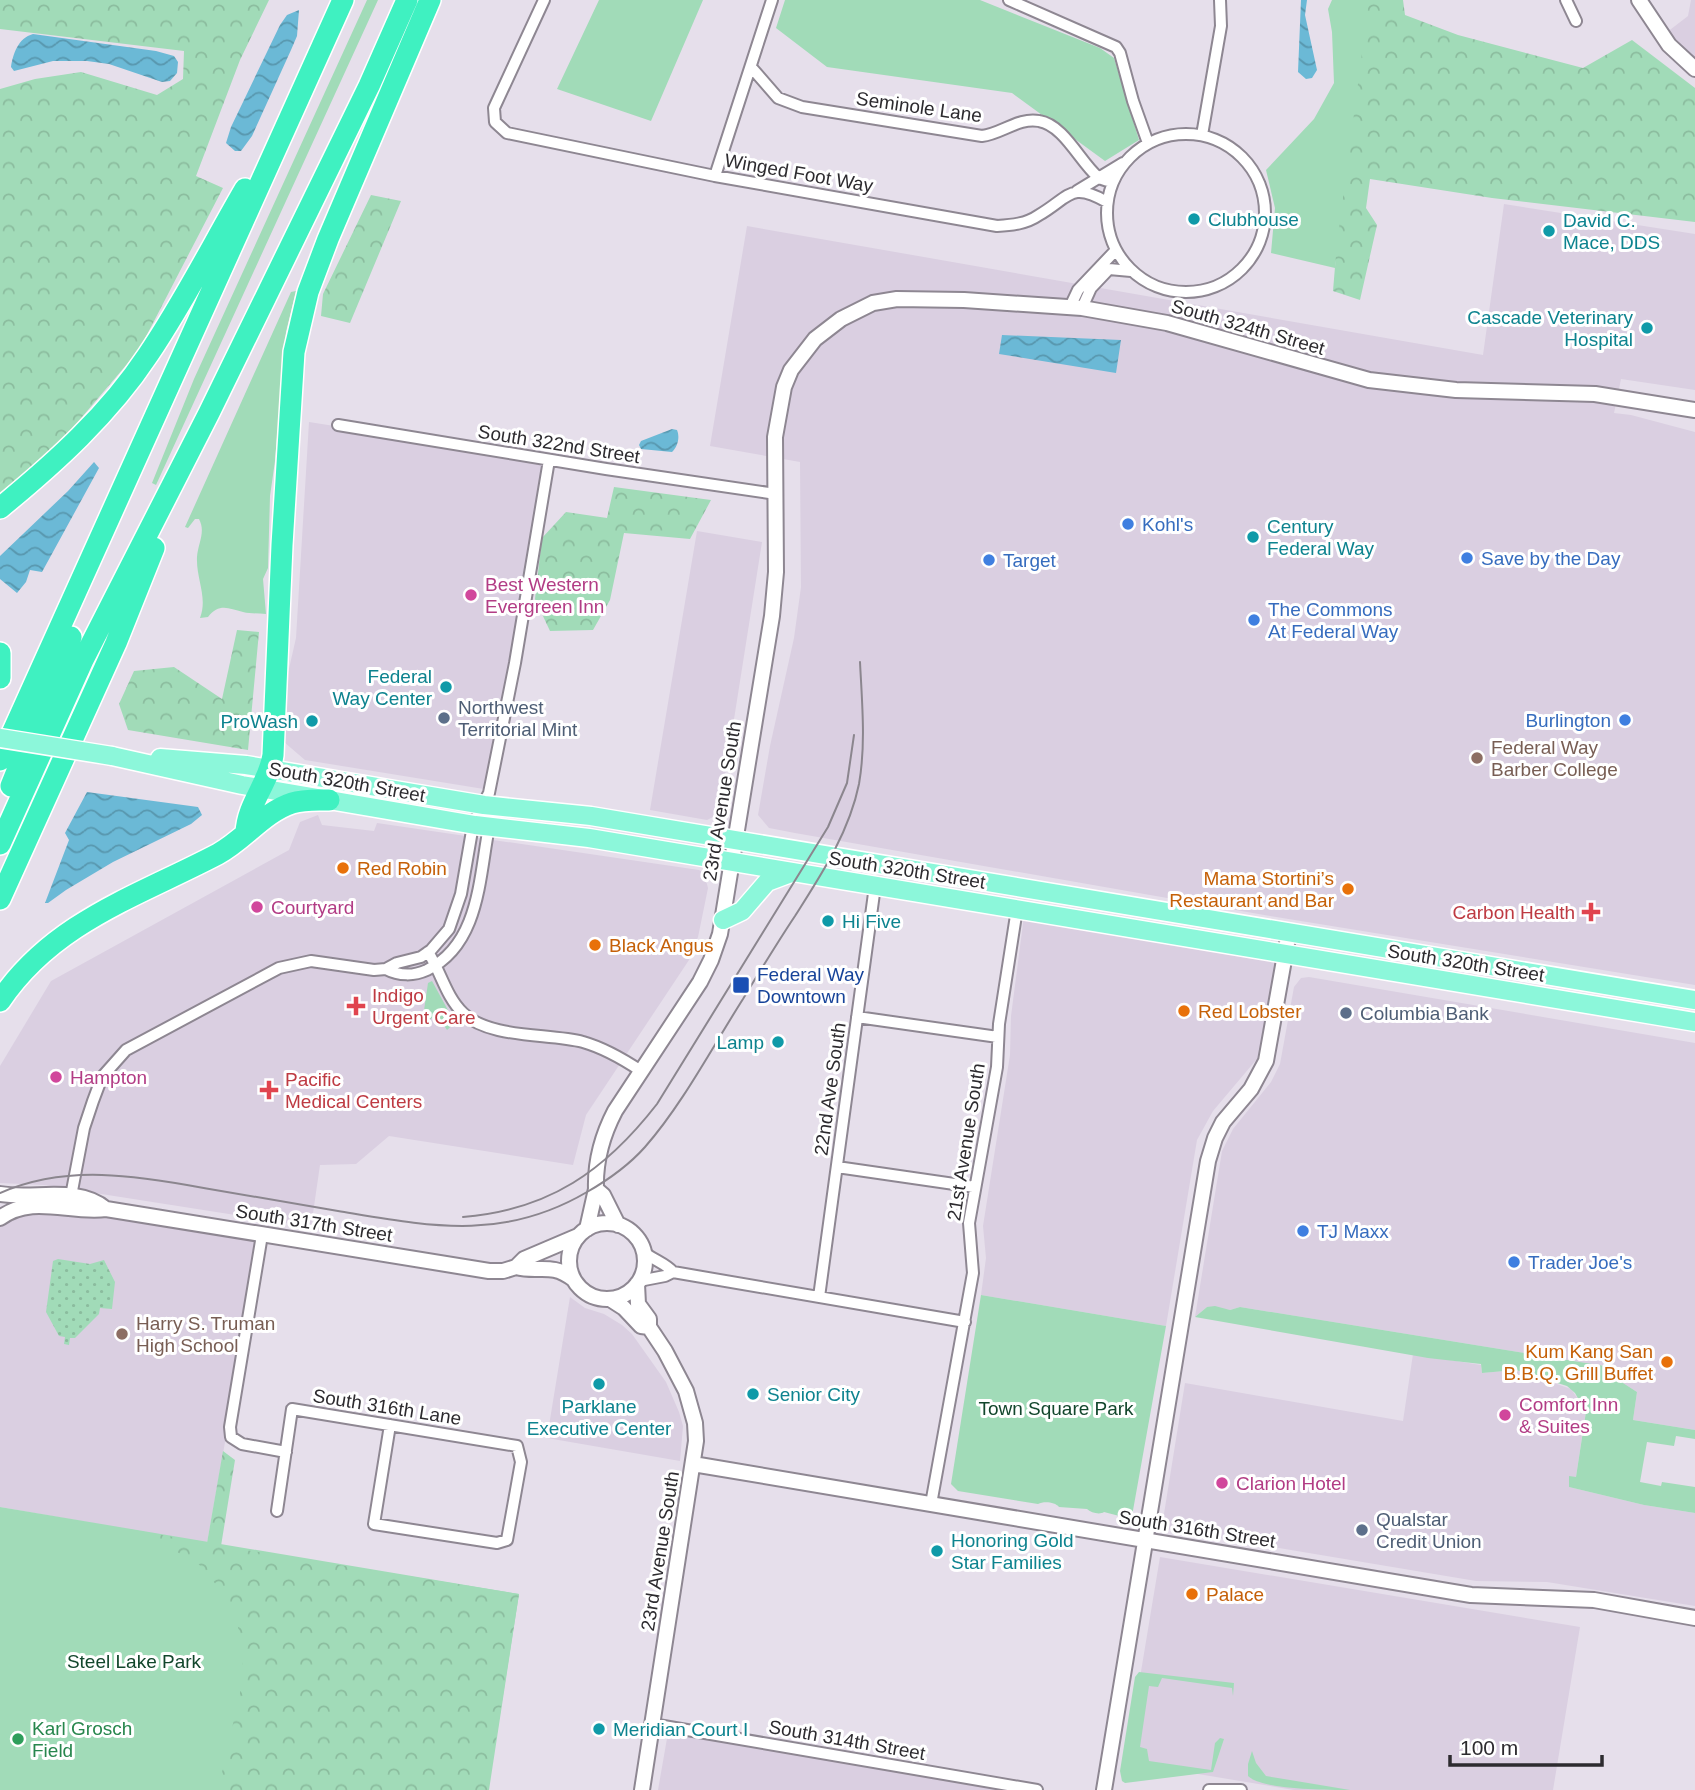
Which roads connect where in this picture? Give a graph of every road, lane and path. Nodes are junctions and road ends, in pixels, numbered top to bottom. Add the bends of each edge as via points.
1 (343, 0) edge
2 (407, 0) edge
3 (430, 0) edge
4 (544, 0) edge
5 (772, 0) edge
6 (1009, 0) edge
7 (1220, 0) edge
8 (1566, 0) edge
9 (1639, 0) edge
10 (1576, 21) dead end
11 (751, 67) junction
12 (312, 68) junction
13 (1695, 69) edge
14 (1202, 135) junction
15 (1149, 143) junction
16 (1128, 159) junction
17 (715, 176) junction
18 (1099, 178) junction
19 (1113, 182) junction
20 (1077, 191) junction
21 (1107, 202) junction
22 (1116, 250) junction
23 (1131, 271) junction
24 (1076, 307) junction
25 (805, 350) joint
26 (1695, 410) edge
27 (209, 413) junction
28 (155, 419) junction
29 (338, 425) dead end
30 (549, 460) junction
31 (776, 494) junction
32 (0, 508) edge
33 (0, 653) edge
34 (0, 678) edge
35 (0, 738) edge
36 (112, 756) junction
37 (0, 760) edge
38 (271, 770) junction
39 (259, 788) junction
40 (329, 800) junction
41 (484, 806) junction
42 (0, 813) edge
43 (481, 826) junction
44 (247, 833) junction
45 (734, 840) junction
46 (0, 844) edge
47 (732, 862) junction
48 (794, 872) junction
49 (875, 886) junction
50 (1007, 886) junction
51 (900, 890) junction
52 (0, 900) edge
53 (1115, 904) junction
54 (1017, 909) junction
55 (723, 920) junction
56 (1289, 932) junction
57 (428, 952) junction
58 (1285, 954) junction
59 (436, 965) junction
60 (386, 969) junction
61 (1542, 974) junction
62 (1457, 982) junction
63 (1695, 1000) edge
64 (0, 1001) edge
65 (857, 1017) junction
66 (1695, 1022) edge
67 (998, 1037) junction
68 (641, 1071) junction
69 (837, 1167) junction
70 (975, 1187) junction
71 (596, 1189) junction
72 (0, 1194) edge
73 (71, 1196) junction
74 (106, 1209) junction
75 (0, 1218) edge
76 (618, 1225) junction
77 (583, 1233) junction
78 (262, 1235) junction
79 (643, 1252) junction
80 (516, 1267) junction
81 (673, 1272) junction
82 (573, 1279) junction
83 (638, 1283) junction
84 (820, 1297) junction
85 (610, 1299) junction
86 (965, 1322) junction
87 (649, 1327) junction
88 (390, 1425) junction
89 (286, 1452) junction
90 (693, 1464) junction
91 (931, 1504) junction
92 (277, 1510) dead end
93 (1147, 1539) junction
94 (1695, 1618) edge
95 (652, 1724) junction
96 (642, 1790) edge
97 (1037, 1790) edge
98 (1104, 1790) edge
99 (1209, 1790) edge
100 (1241, 1790) edge

1 - 12 highway
2 - 27 highway
3 - 38 highway via 328,239 308,292 295,352
4 - 17 street, Winged Foot Way via 494,108 495,122 507,133
5 - 11 street
6 - 15 street via 1116,47
7 - 14 street via 1221,26
8 - 10 street
9 - 13 street via 1669,45
11 - 17 street
11 - 18 street, Seminole Lane via 778,98 802,107 982,136 1041,121 1056,129
12 - 28 highway
12 - 32 highway via 147,357 91,426
14 - 15 street via 1177,135
14 - 23 street via 1227,146 1251,168 1265,207 1261,239 1244,267 1209,289 1186,293 1156,287
15 - 16 street
16 - 18 street, Winged Foot Way
16 - 19 street
17 - 20 street, Winged Foot Way via 997,226 1027,222
18 - 19 street
18 - 20 street, Winged Foot Way
19 - 21 street
20 - 21 street via 1091,192
21 - 22 street via 1108,229
22 - 23 street
22 - 24 street via 1078,290
23 - 24 street via 1109,269
24 - 25 street, South 324th Street via 897,299 859,308 831,325
24 - 26 street, South 324th Street via 1167,323 1369,380 1456,390 1595,394
25 - 31 street, 23rd Avenue South via 791,370 779,404
27 - 46 highway via 83,660
27 - 52 highway via 116,643
28 - 37 highway
28 - 42 highway
29 - 30 street, South 322nd Street
30 - 31 street, South 322nd Street
30 - 41 street
31 - 45 street, 23rd Avenue South via 772,616
33 - 34 highway
35 - 36 main road, South 320th Street, bridge
36 - 38 main road, South 320th Street via 222,762
36 - 39 main road, South 320th Street
38 - 39 highway
38 - 41 main road, South 320th Street
39 - 40 main road, South 320th Street
39 - 44 highway via 247,819
40 - 43 main road, South 320th Street
40 - 44 highway via 292,803
41 - 43 street
41 - 45 main road, South 320th Street via 591,816
43 - 47 main road, South 320th Street
43 - 57 street via 456,913 449,929
43 - 59 street via 471,921 455,949
44 - 64 highway via 218,854 76,927 41,952
45 - 47 street, 23rd Avenue South
45 - 50 main road, South 320th Street
47 - 48 main road, South 320th Street
47 - 55 street, 23rd Avenue South
48 - 49 main road, South 320th Street
48 - 55 main road via 767,882 742,911
49 - 51 main road, South 320th Street
49 - 65 street, 22nd Ave South
50 - 51 main road via 998,895 933,886
50 - 53 main road, South 320th Street
51 - 54 main road, South 320th Street
53 - 54 main road via 1089,909 1027,899
53 - 56 main road, South 320th Street
54 - 58 main road, South 320th Street
54 - 67 street, 21st Avenue South
55 - 68 street, 23rd Avenue South via 705,972
56 - 58 street
56 - 61 main road, South 320th Street
57 - 59 street
57 - 60 street
58 - 62 main road, South 320th Street
58 - 93 street via 1266,1061 1223,1122 1210,1153
59 - 60 street via 410,975
59 - 68 street via 455,1004 478,1023 582,1042
60 - 73 street via 319,961 291,964 264,974 127,1050 102,1077 85,1128
61 - 62 main road via 1535,984 1489,976
61 - 63 main road, South 320th Street
62 - 66 main road, South 320th Street
65 - 67 street
65 - 69 street, 22nd Ave South
67 - 70 street, 21st Avenue South via 997,1067
68 - 71 street, 23rd Avenue South via 605,1130
69 - 70 street
69 - 84 street, 22nd Ave South
70 - 86 street, 21st Avenue South via 969,1223 973,1273
71 - 76 street
71 - 77 street
72 - 73 street, South 317th Street
73 - 74 street, South 317th Street via 96,1201
74 - 75 street, South 317th Street via 91,1212 33,1206
74 - 78 street, South 317th Street
76 - 77 street via 608,1223
76 - 79 street via 632,1233
77 - 80 street, South 317th Street via 524,1259
77 - 82 street via 569,1252
78 - 80 street, South 317th Street via 489,1270
78 - 89 street via 231,1437 242,1444
79 - 81 street
79 - 83 street via 644,1270
80 - 82 street, South 317th Street via 552,1268
81 - 83 street
81 - 84 street
82 - 85 street via 582,1291
83 - 85 street via 626,1294
83 - 87 street, 23rd Avenue South via 638,1304
84 - 86 street
85 - 87 street, 23rd Avenue South via 641,1326
86 - 91 street, 21st Avenue South
87 - 90 street, 23rd Avenue South via 680,1377 690,1403 696,1441
88 - 88 street, South 316th Lane via 514,1444 519,1449 509,1535 503,1542 374,1524
88 - 89 street, South 316th Lane via 292,1409
89 - 92 street
90 - 91 street, South 316th Street
90 - 95 street, 23rd Avenue South
91 - 93 street, South 316th Street
93 - 94 street, South 316th Street via 1471,1595 1594,1600
93 - 98 street
95 - 96 street, 23rd Avenue South
95 - 97 street, South 314th Street
99 - 100 street

